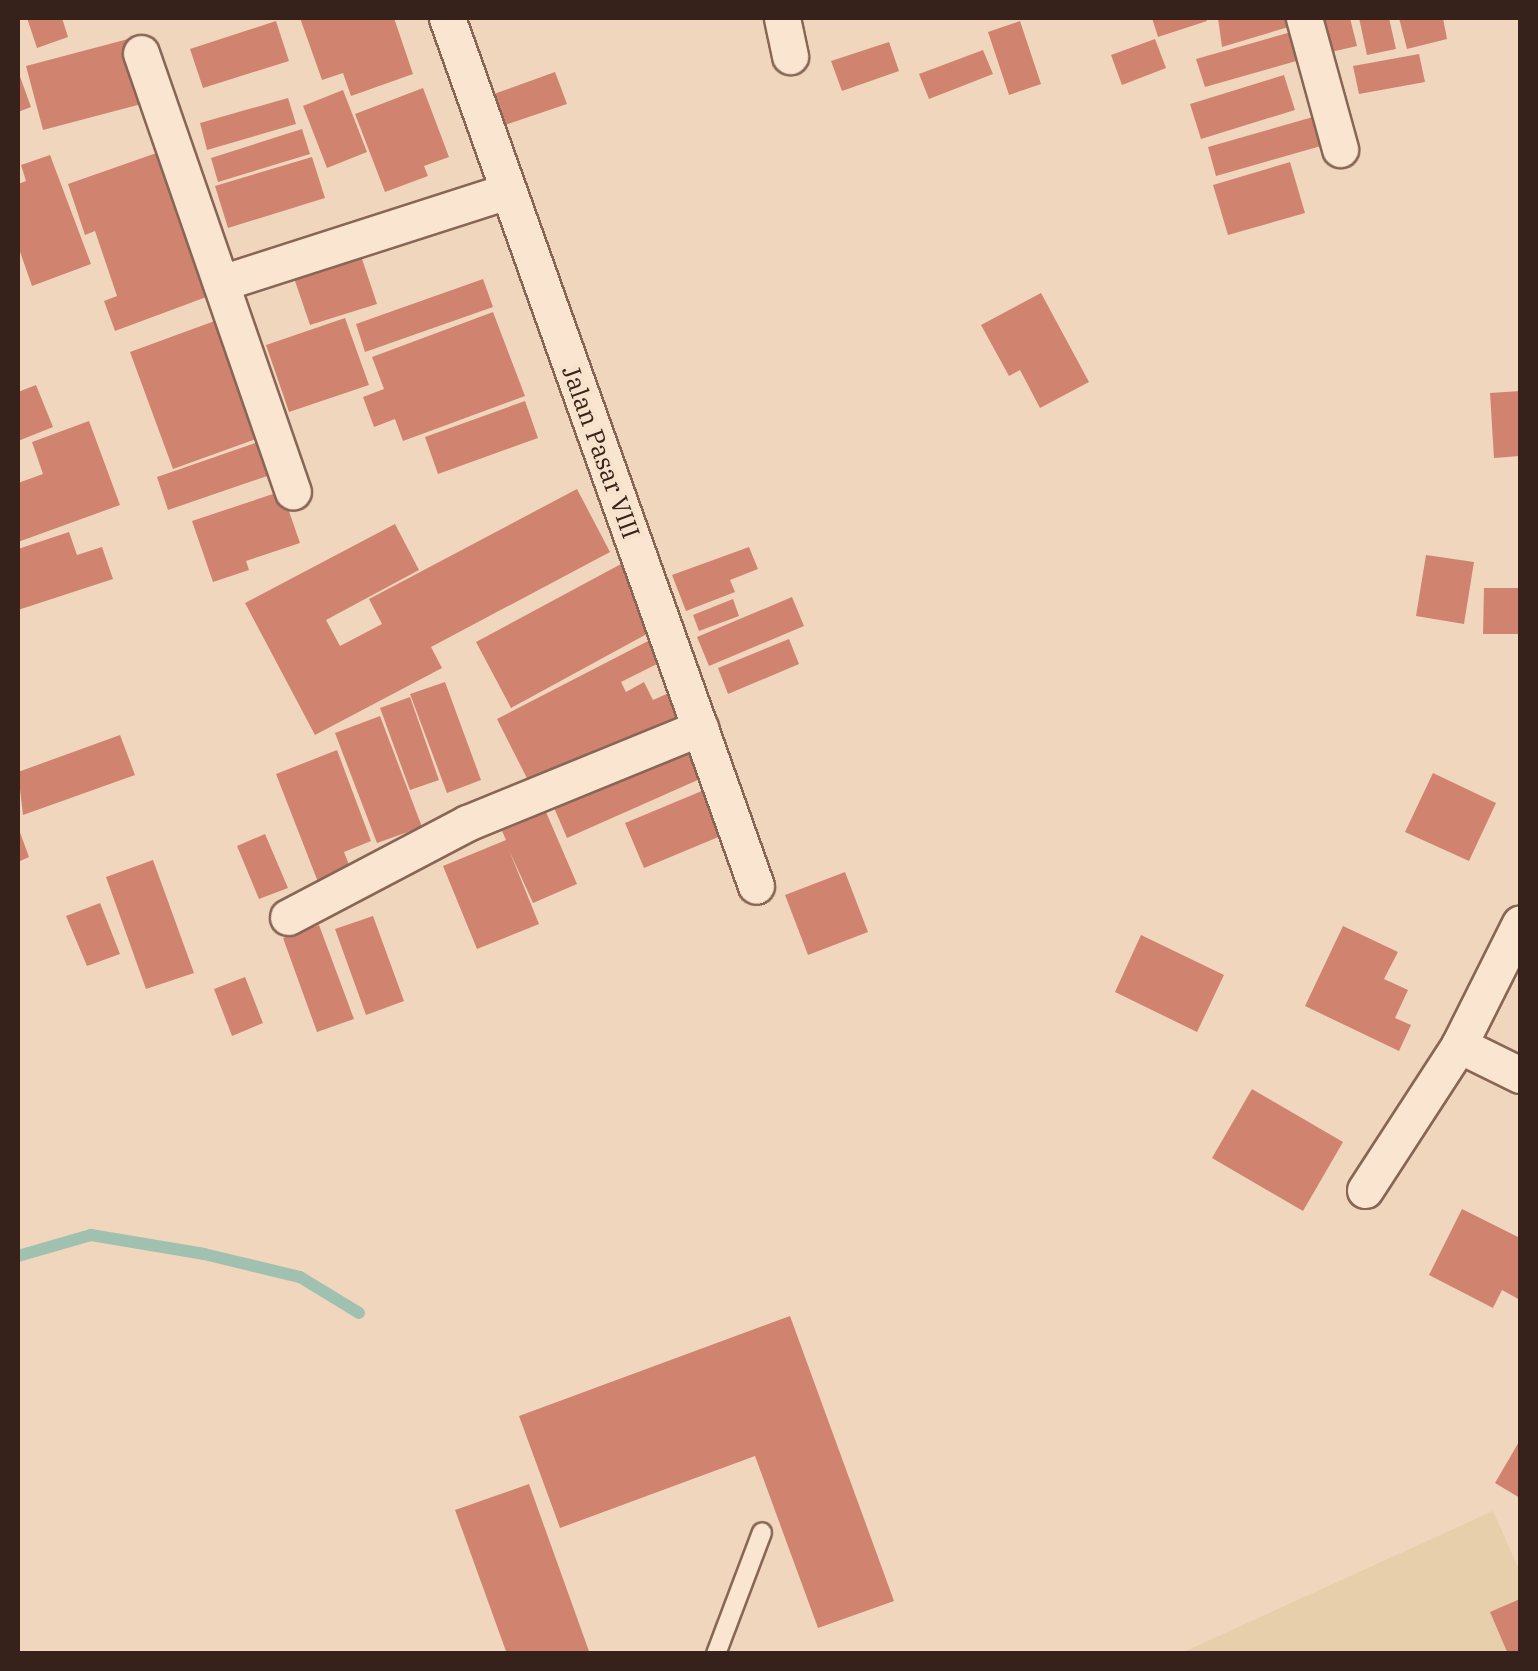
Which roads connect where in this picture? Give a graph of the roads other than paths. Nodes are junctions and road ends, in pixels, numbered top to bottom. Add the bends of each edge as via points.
1 (447, 18) edge
2 (782, 18) edge
3 (1304, 18) edge
4 (141, 53) dead end
5 (790, 56) dead end
6 (1340, 149) dead end
7 (507, 191) junction
8 (221, 284) junction
9 (293, 491) dead end
10 (700, 728) junction
11 (756, 886) dead end
12 (288, 917) dead end
13 (1520, 923) edge
14 (1460, 1046) junction
15 (1520, 1075) edge
16 (1365, 1190) dead end
17 (762, 1532) dead end
18 (716, 1654) edge

1 - 7 street, Jalan Pasar VIII
2 - 5 street
3 - 6 street
4 - 8 street
7 - 8 street
7 - 10 street, Jalan Pasar VIII
8 - 9 street
10 - 11 street, Jalan Pasar VIII
10 - 12 street via 467,823
13 - 14 street
14 - 15 street
14 - 16 street
17 - 18 lane

